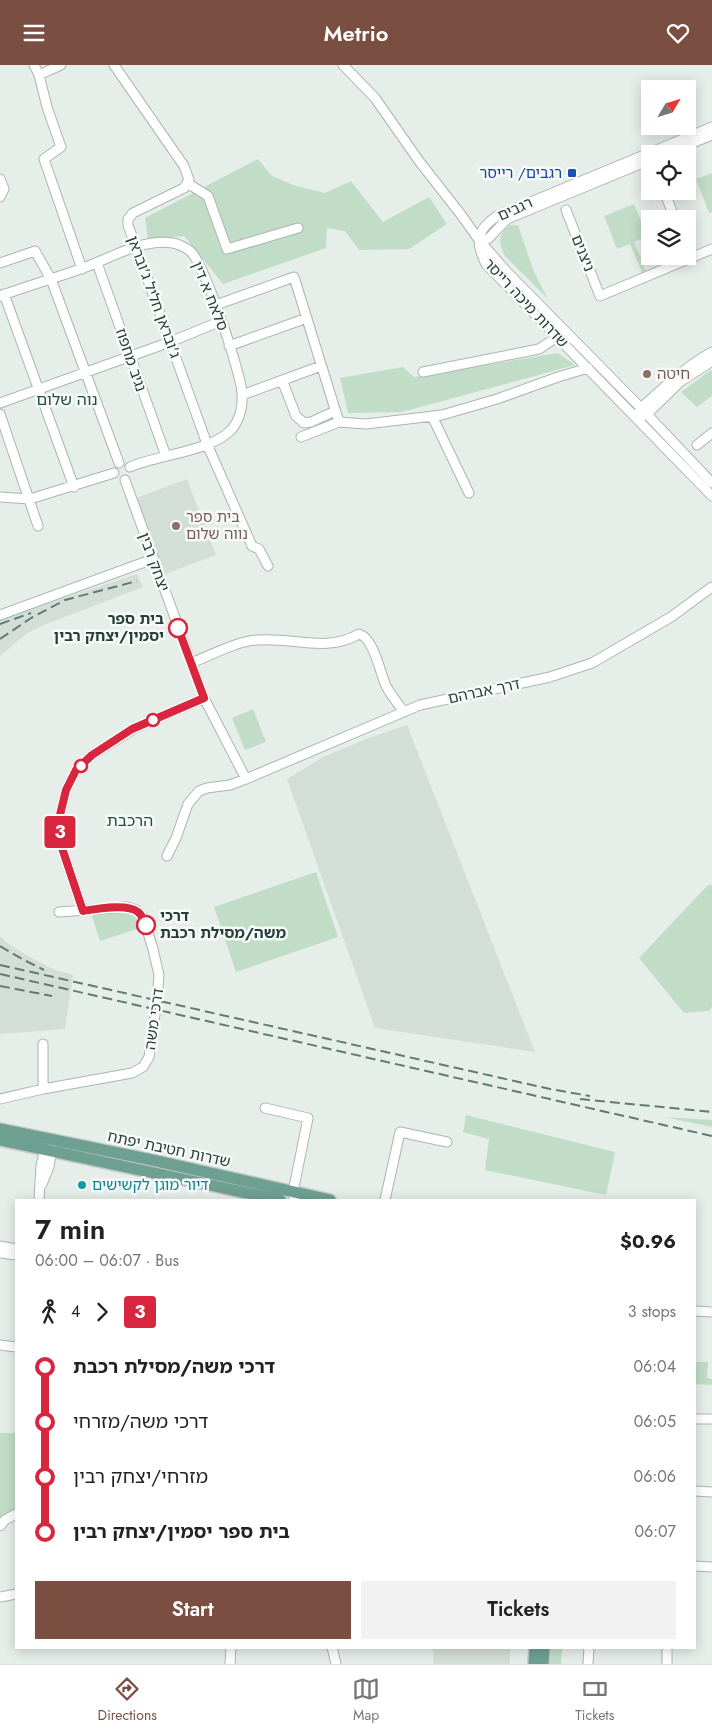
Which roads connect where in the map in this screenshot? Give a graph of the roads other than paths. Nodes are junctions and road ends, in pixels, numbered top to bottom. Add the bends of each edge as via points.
1 (34, 65) edge
2 (61, 65) edge
3 (114, 65) edge
4 (343, 65) edge
5 (39, 75) junction
6 (712, 127) edge
7 (712, 135) edge
8 (687, 145) edge
9 (641, 164) edge
10 (0, 179) edge
11 (187, 183) junction
12 (0, 197) edge
13 (566, 211) dead end
14 (298, 228) dead end
15 (492, 234) junction
16 (479, 240) junction
17 (137, 247) junction
18 (712, 249) edge
19 (696, 256) edge
20 (496, 259) junction
21 (0, 263) edge
22 (97, 263) junction
23 (675, 265) edge
24 (82, 269) junction
25 (51, 279) junction
26 (2, 295) edge
27 (216, 305) junction
28 (307, 318) junction
29 (221, 321) junction
30 (557, 337) junction
31 (170, 342) junction
32 (229, 346) junction
33 (712, 352) edge
34 (130, 357) junction
35 (712, 361) edge
36 (321, 366) junction
37 (588, 369) junction
38 (423, 371) dead end
39 (85, 372) junction
40 (282, 380) junction
41 (39, 389) junction
42 (242, 395) junction
43 (0, 403) edge
44 (335, 411) junction
45 (644, 411) junction
46 (0, 414) edge
47 (432, 416) junction
48 (637, 418) junction
49 (339, 422) junction
50 (712, 433) edge
51 (301, 437) dead end
52 (207, 444) junction
53 (697, 445) dead end
54 (166, 456) junction
55 (118, 463) junction
56 (130, 467) junction
57 (114, 473) junction
58 (125, 480) junction
59 (712, 483) edge
60 (74, 487) junction
61 (469, 493) dead end
62 (712, 496) edge
63 (0, 497) edge
64 (30, 499) junction
65 (38, 526) dead end
66 (153, 559) junction
67 (268, 566) dead end
68 (712, 587) edge
69 (0, 615) edge
70 (191, 663) junction
71 (204, 698) junction
72 (404, 712) junction
73 (246, 779) junction
74 (167, 856) dead end
75 (83, 911) junction
76 (59, 912) dead end
77 (43, 1044) dead end
78 (43, 1089) junction
79 (0, 1099) edge
80 (265, 1108) dead end
81 (0, 1129) edge
82 (0, 1140) edge
83 (447, 1142) dead end
84 (49, 1146) junction
85 (294, 1196) edge
86 (39, 1199) edge
87 (276, 1199) edge
88 (321, 1199) edge
89 (386, 1199) edge
90 (0, 1246) edge
91 (15, 1249) edge
92 (0, 1253) edge
93 (15, 1255) edge
94 (696, 1311) edge
95 (712, 1312) edge
96 (0, 1345) edge
97 (15, 1347) edge
98 (696, 1419) edge
99 (712, 1419) edge
100 (696, 1491) edge
101 (712, 1492) edge
102 (15, 1515) edge
103 (0, 1526) edge
104 (696, 1566) edge
105 (712, 1567) edge
106 (15, 1594) edge
107 (0, 1597) edge
108 (231, 1649) edge
109 (332, 1649) edge
110 (535, 1649) edge
111 (544, 1649) edge
112 (589, 1649) edge
113 (667, 1649) edge
114 (230, 1664) edge
115 (336, 1664) edge
116 (534, 1664) edge
117 (543, 1664) edge
118 (588, 1664) edge
119 (667, 1664) edge

1 - 5 street
2 - 5 street
3 - 11 street via 184,166
4 - 16 street via 375,98 418,161
5 - 24 street via 61,147 44,159
6 - 16 street, רגבים via 497,216 483,227
7 - 8 street
9 - 15 street, רגבים via 507,219
10 - 12 street via 4,189
11 - 14 street via 208,196 227,249
11 - 17 street, ג'ובראן חליל ג'ובראן via 184,188 133,213 128,219
13 - 23 street, ניצנים via 600,295
15 - 16 street, רגבים via 488,239
15 - 20 street
16 - 20 street, שדרות מיכה רייסר
16 - 30 street, שדרות מיכה רייסר via 486,264
17 - 22 street, סלאח א דין
17 - 27 street, סלאח א דין via 157,242 175,244 190,251 199,263
17 - 31 street, ג'ובראן חליל ג'ובראן
18 - 19 street
20 - 45 street, שדרות מיכה רייסר
21 - 25 street via 35,251
22 - 24 street, סלאח א דין
22 - 34 street, נגיב מחפוז
24 - 25 street, סלאח א דין
25 - 26 street, סלאח א דין
25 - 39 street
26 - 41 street
27 - 28 street via 294,277
27 - 29 street, סלאח א דין
28 - 32 street
28 - 36 street
29 - 31 street
29 - 32 street, סלאח א דין
30 - 37 street, שדרות מיכה רייסר
30 - 38 street via 539,349
31 - 34 street
31 - 52 street, ג'ובראן חליל ג'ובראן
32 - 42 street, סלאח א דין
33 - 45 street via 684,369
34 - 39 street
34 - 54 street, נגיב מחפוז
35 - 45 street
36 - 40 street
36 - 44 street
37 - 47 street
37 - 48 street, שדרות מיכה רייסר
39 - 41 street
39 - 55 street
40 - 42 street
40 - 44 street via 296,416 304,423
41 - 43 street
41 - 60 street
42 - 52 street, סלאח א דין via 239,417 232,429
44 - 49 street
45 - 48 street
45 - 59 street, שדרות מיכה רייסר
46 - 64 street
47 - 49 street via 366,424
47 - 61 street
48 - 62 street, שדרות מיכה רייסר
49 - 51 street
50 - 53 street
52 - 54 street, סלאח א דין
52 - 67 street, ג'ובראן חליל ג'ובראן via 252,546 259,549
54 - 56 street, סלאח א דין
55 - 56 street
55 - 57 street
56 - 58 street via 130,476
57 - 58 street via 117,478
57 - 60 street
58 - 66 street, יצחק רבין
60 - 64 street
63 - 64 street
64 - 65 street
66 - 69 street
66 - 70 street, יצחק רבין
68 - 72 street, דרך אברהם via 671,617 592,663 550,677 420,705
70 - 71 street, יצחק רבין
70 - 72 street via 242,642 268,639 335,644 359,634 374,651 387,687
71 - 73 street, יצחק רבין
71 - 75 street via 132,729 92,755 76,770 66,790 59,819 61,845
72 - 73 street, דרך אברהם
73 - 74 street, דרך אברהם via 199,791 188,804
75 - 76 street, דרכי משה
75 - 78 street, דרכי משה via 126,907 143,917 159,975 148,1057 143,1067 132,1073
77 - 78 street
78 - 79 street, דרכי משה
80 - 85 street via 308,1118
81 - 84 main road, שדרות חטיבת יפתח
82 - 84 main road, שדרות חטיבת יפתח
83 - 89 street via 400,1132
84 - 85 main road, שדרות חטיבת יפתח via 152,1160
84 - 86 street via 41,1172
84 - 87 main road, שדרות חטיבת יפתח
85 - 88 main road, שדרות חטיבת יפתח
90 - 91 street
92 - 93 street
94 - 95 street
96 - 97 street
98 - 99 street
100 - 101 street
102 - 103 street
104 - 105 street
106 - 107 street
108 - 114 street
109 - 115 street
110 - 116 main road
111 - 117 main road
112 - 118 street
113 - 119 street

